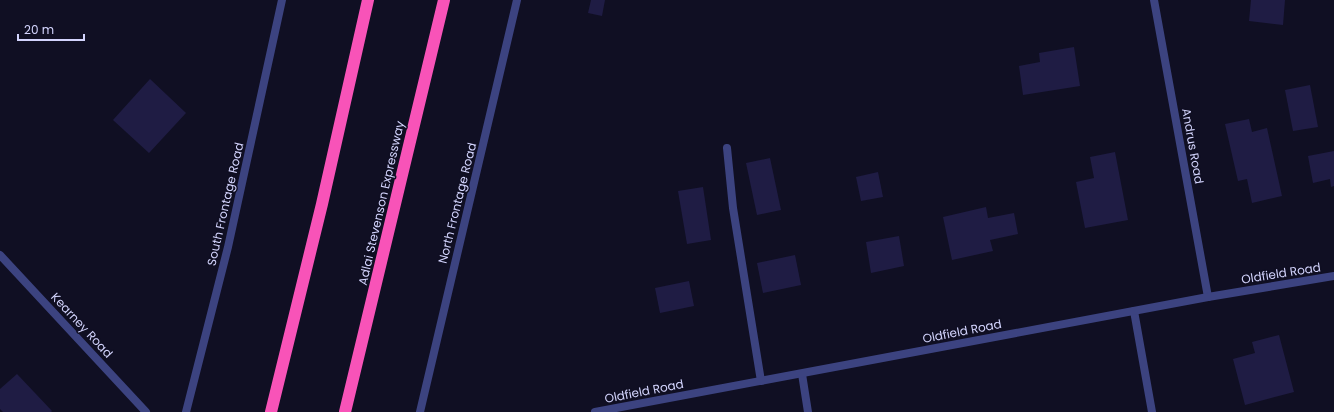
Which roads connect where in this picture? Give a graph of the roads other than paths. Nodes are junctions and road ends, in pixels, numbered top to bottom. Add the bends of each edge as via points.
1 (282, 0) edge
2 (368, 0) edge
3 (444, 0) edge
4 (517, 0) edge
5 (1154, 0) edge
6 (727, 148) dead end
7 (0, 255) edge
8 (1334, 276) edge
9 (1208, 297) junction
10 (1134, 311) junction
11 (802, 374) junction
12 (761, 381) junction
13 (146, 412) edge
14 (186, 412) edge
15 (271, 412) edge
16 (345, 412) edge
17 (420, 412) edge
18 (595, 412) edge
19 (808, 412) edge
20 (1152, 412) edge

1 - 14 street, South Frontage Road via 229,239
2 - 15 highway
3 - 16 highway, Adlai Stevenson Expressway
4 - 17 street, North Frontage Road
5 - 9 street, Andrus Road
6 - 12 street via 733,208
7 - 13 street, Kearney Road
8 - 9 street, Oldfield Road
9 - 10 street, Oldfield Road
10 - 11 street, Oldfield Road
10 - 20 street
11 - 12 street, Oldfield Road
11 - 19 street
12 - 18 street, Oldfield Road

